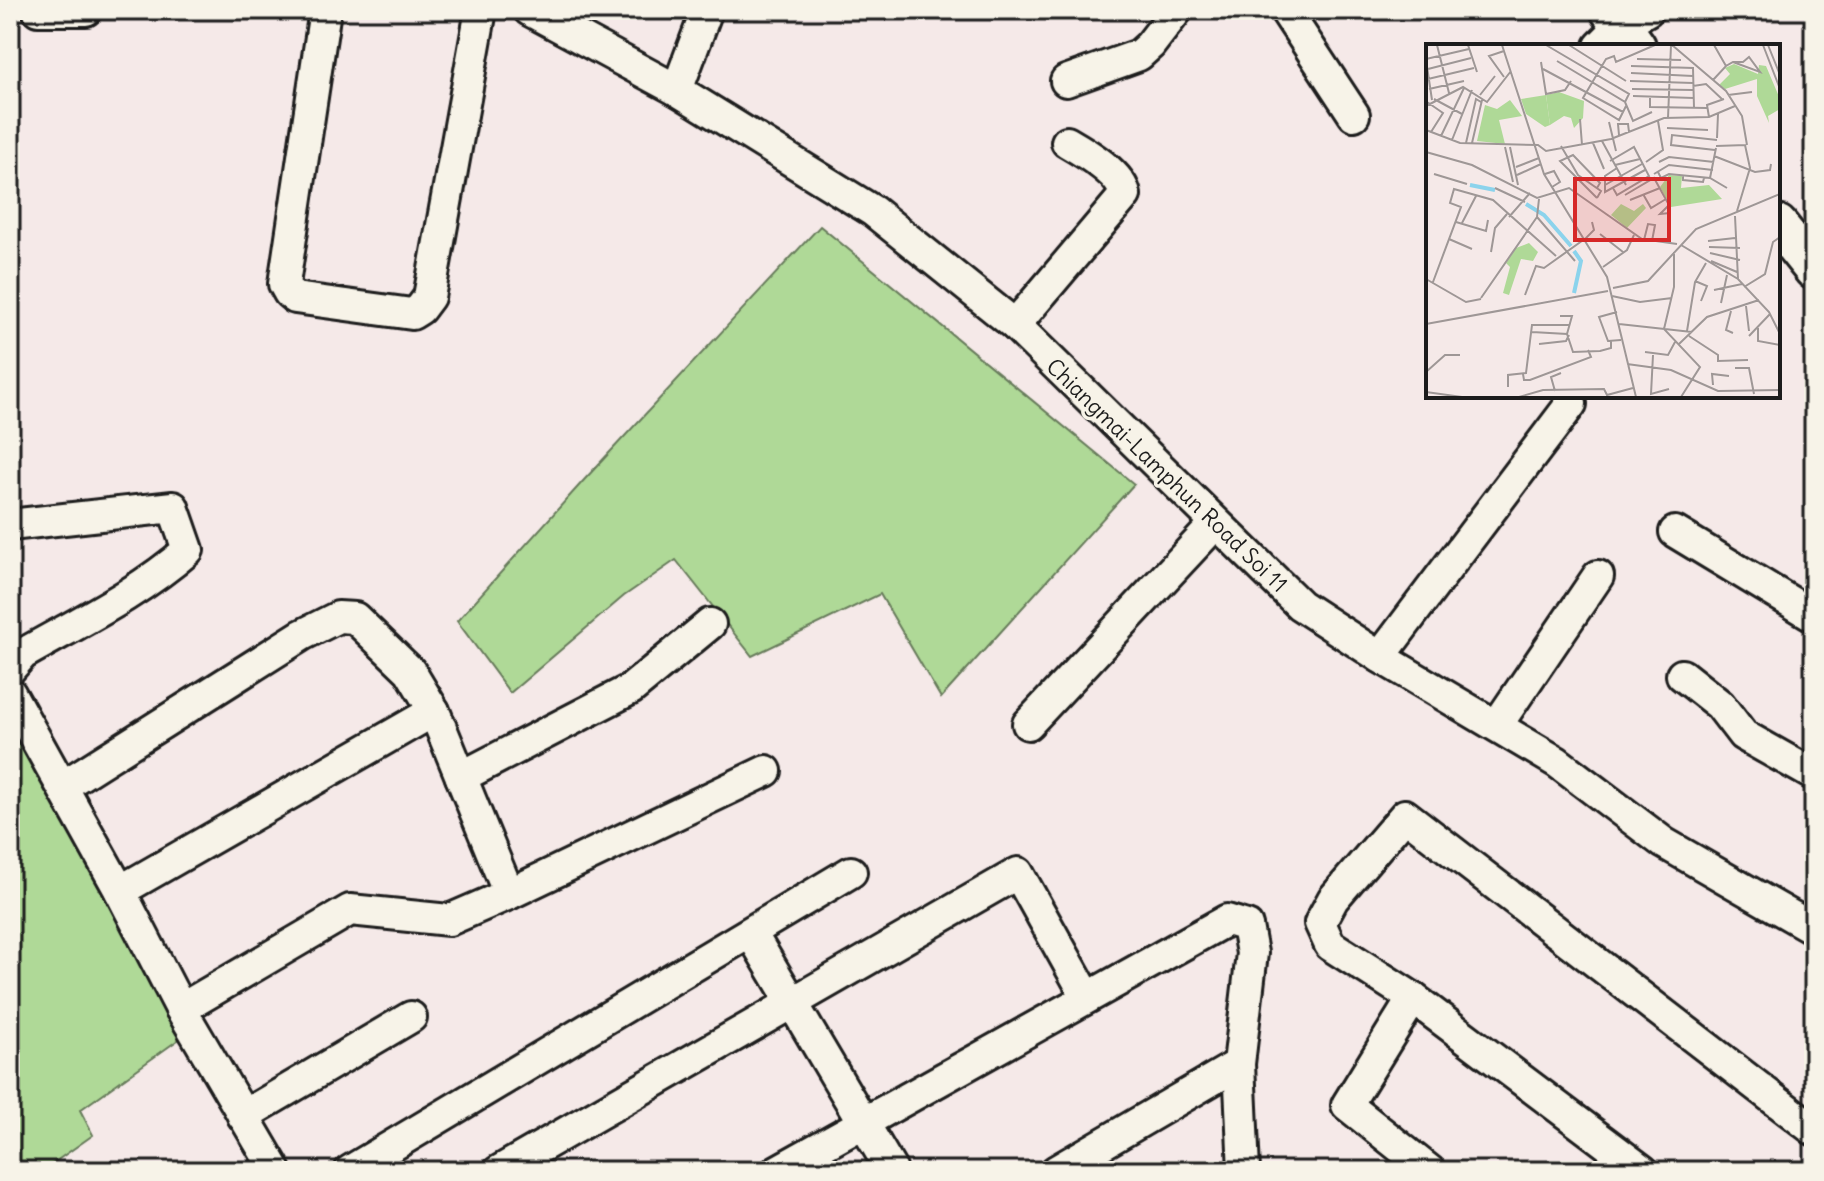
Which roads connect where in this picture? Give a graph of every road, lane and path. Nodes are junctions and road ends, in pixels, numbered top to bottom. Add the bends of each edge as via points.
1 (38, 10) edge
2 (86, 10) edge
3 (325, 10) edge
4 (481, 10) edge
5 (529, 10) edge
6 (707, 10) edge
7 (1177, 10) edge
8 (1285, 10) edge
9 (1066, 81) dead end
10 (677, 90) junction
11 (1354, 115) dead end
12 (1067, 142) dead end
13 (1780, 228) edge
14 (1814, 270) edge
15 (1015, 325) junction
16 (1571, 404) dead end
17 (1215, 524) junction
18 (10, 525) edge
19 (1675, 532) dead end
20 (1598, 576) dead end
21 (1814, 616) edge
22 (710, 624) dead end
23 (1380, 657) junction
24 (10, 669) edge
25 (1682, 675) dead end
26 (10, 693) edge
27 (434, 711) junction
28 (1028, 724) dead end
29 (1497, 725) junction
30 (766, 771) dead end
31 (1814, 775) edge
32 (461, 777) junction
33 (63, 786) junction
34 (851, 872) dead end
35 (120, 891) junction
36 (509, 894) junction
37 (1811, 921) edge
38 (751, 933) junction
39 (1087, 997) junction
40 (1413, 998) junction
41 (793, 1001) junction
42 (181, 1009) junction
43 (411, 1017) dead end
44 (1239, 1064) junction
45 (243, 1116) junction
46 (863, 1121) junction
47 (1814, 1130) edge
48 (276, 1171) edge
49 (350, 1171) edge
50 (499, 1171) edge
51 (777, 1171) edge
52 (892, 1171) edge
53 (1056, 1171) edge
54 (1244, 1171) edge
55 (1430, 1171) edge
56 (1643, 1171) edge

1 - 2 street
3 - 4 street via 284,284 295,298 412,314 429,297
5 - 10 street, Chiangmai-Lamphun Road Soi 11
6 - 10 street
7 - 9 street via 1139,55
8 - 11 street
10 - 15 street, Chiangmai-Lamphun Road Soi 11 via 873,211
12 - 15 street via 1093,157 1124,186 1125,195
13 - 14 main road
15 - 17 street, Chiangmai-Lamphun Road Soi 11
16 - 23 street
17 - 23 street, Chiangmai-Lamphun Road Soi 11 via 1300,605
17 - 28 street
18 - 24 street via 173,507 188,550 129,594 23,654
19 - 21 street
20 - 29 street
22 - 32 street via 631,689
23 - 29 street, Chiangmai-Lamphun Road Soi 11
25 - 31 street via 1720,705 1743,735
26 - 33 street
27 - 32 street
27 - 33 street via 410,671 370,629 355,618 338,617
27 - 35 street
29 - 37 street, Chiangmai-Lamphun Road Soi 11 via 1557,762 1664,843
30 - 36 street
32 - 36 street
33 - 35 street
34 - 38 street
35 - 42 street
36 - 42 street via 449,920 350,910
38 - 41 street
38 - 49 street
39 - 41 street via 1018,873
39 - 44 street via 1227,920 1247,926 1252,953
39 - 46 street
40 - 47 street via 1330,945 1320,923 1333,899 1405,815
40 - 55 street via 1347,1105
40 - 56 street
41 - 46 street
41 - 50 street
42 - 45 street
43 - 45 street
44 - 53 street
44 - 54 street
45 - 48 street
46 - 51 street
46 - 52 street

